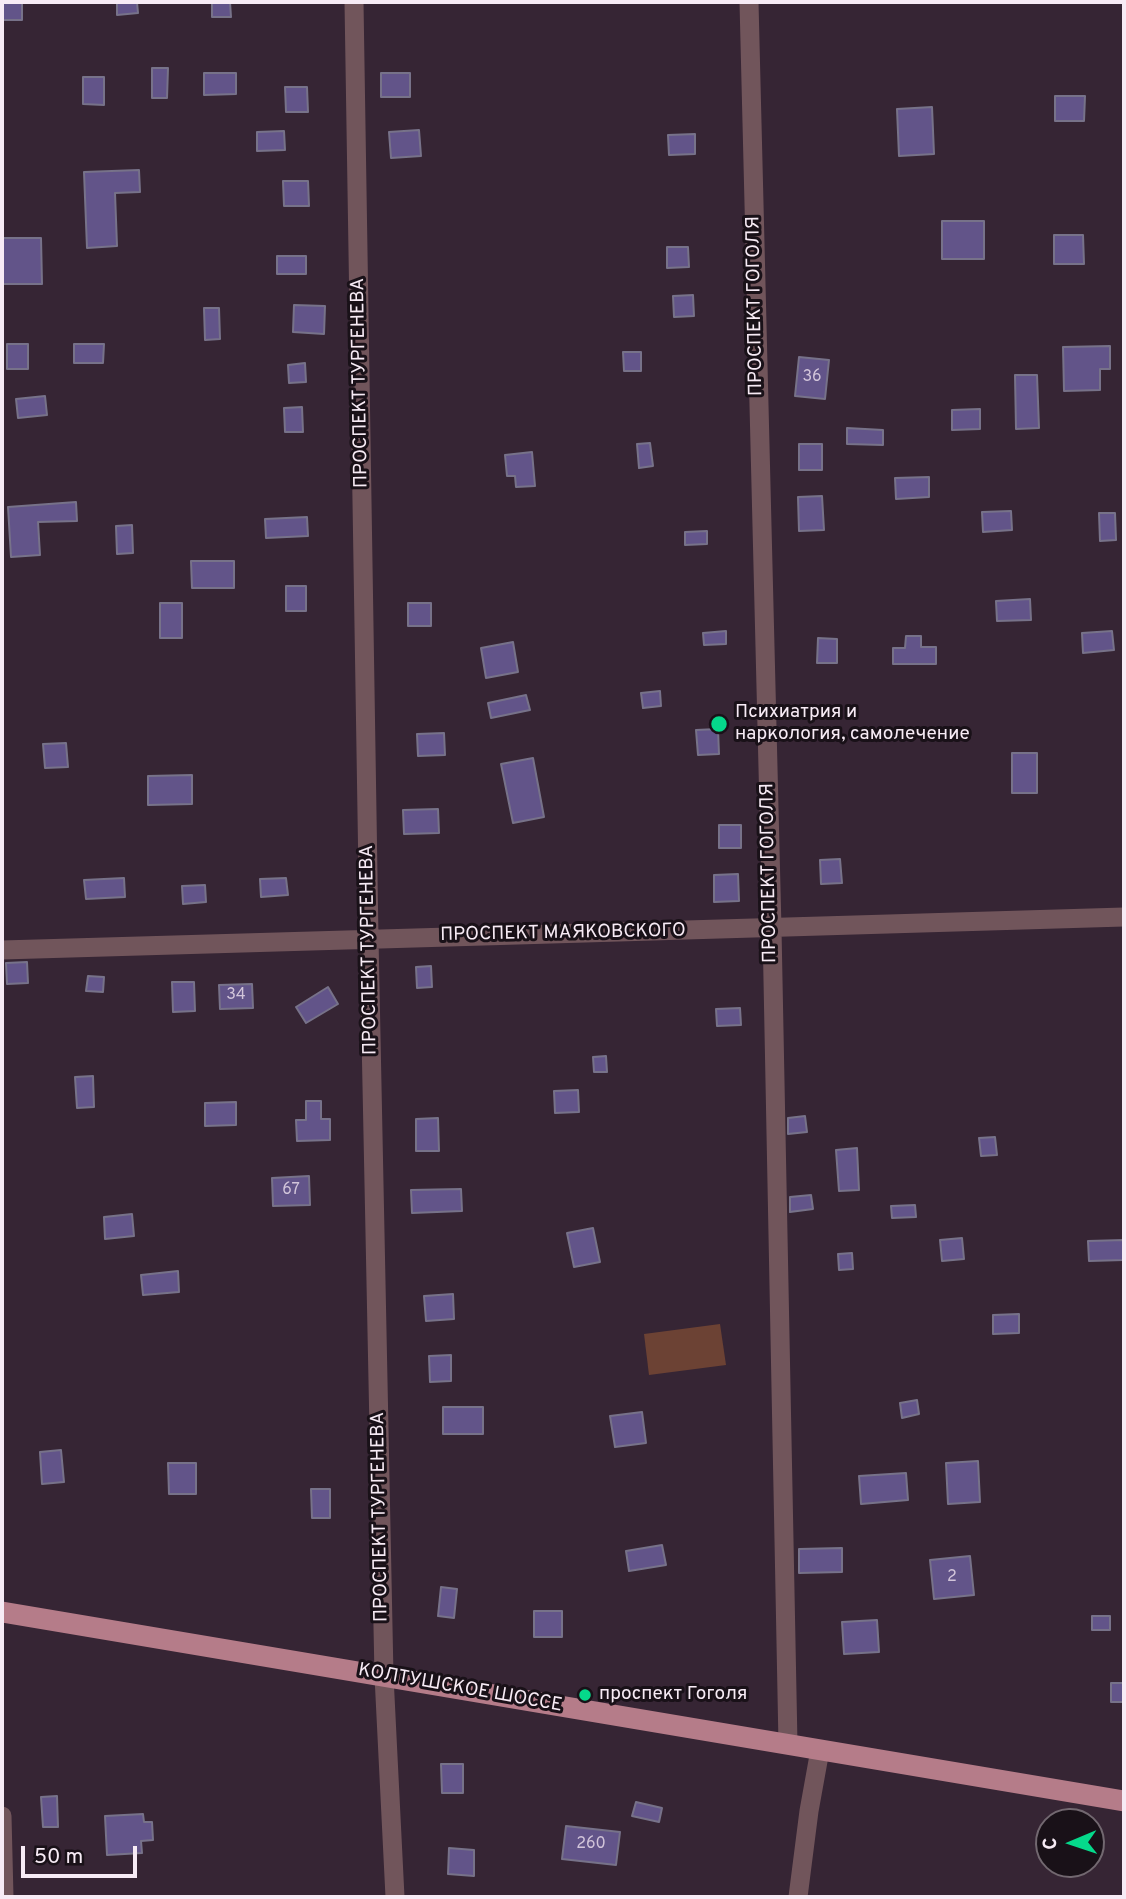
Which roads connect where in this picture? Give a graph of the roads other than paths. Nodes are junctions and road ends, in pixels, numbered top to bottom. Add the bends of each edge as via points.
1 (354, 2) edge
2 (749, 2) edge
3 (1124, 917) edge
4 (772, 929) junction
5 (369, 939) junction
6 (2, 950) edge
7 (2, 1612) edge
8 (384, 1676) junction
9 (788, 1744) junction
10 (820, 1750) junction
11 (1124, 1801) edge
12 (2, 1816) edge
13 (4, 1897) edge
14 (395, 1897) edge
15 (797, 1897) edge

1 - 5 street, ПРОСПЕКТ ТУРГЕНЕВА
2 - 4 street, ПРОСПЕКТ ГОГОЛЯ
3 - 4 street, ПРОСПЕКТ МАЯКОВСКОГО
4 - 5 street, ПРОСПЕКТ МАЯКОВСКОГО
4 - 9 street, ПРОСПЕКТ ГОГОЛЯ
5 - 6 street, ПРОСПЕКТ МАЯКОВСКОГО
5 - 8 street, ПРОСПЕКТ ТУРГЕНЕВА
7 - 8 main road, КОЛТУШСКОЕ ШОССЕ
8 - 9 main road, КОЛТУШСКОЕ ШОССЕ
8 - 14 street, ПРОСПЕКТ ТУРГЕНЕВА
9 - 10 main road, КОЛТУШСКОЕ ШОССЕ
10 - 11 main road, КОЛТУШСКОЕ ШОССЕ
10 - 15 street
12 - 13 street

